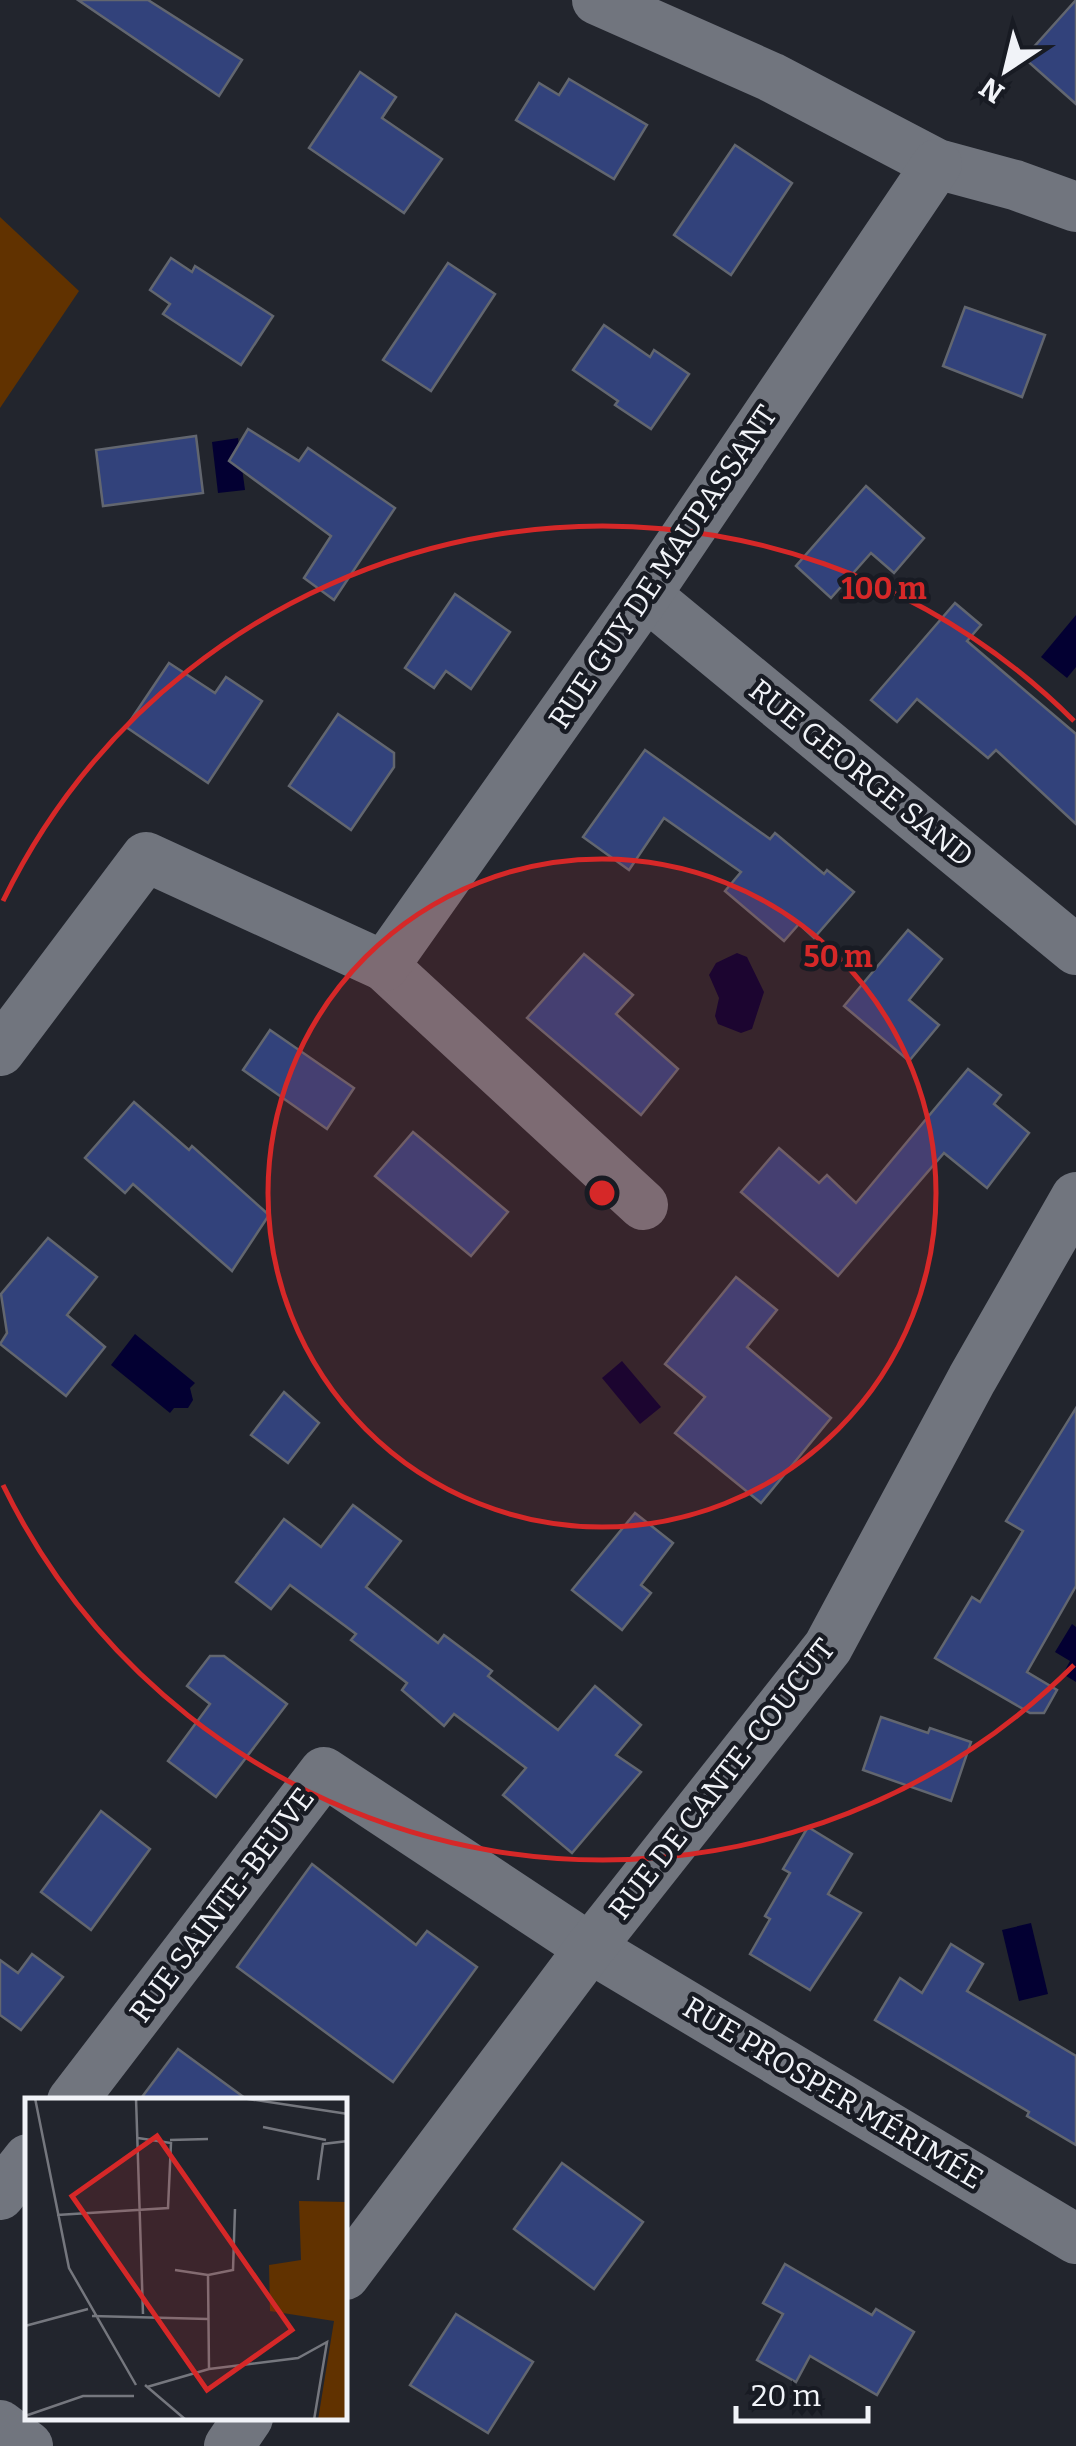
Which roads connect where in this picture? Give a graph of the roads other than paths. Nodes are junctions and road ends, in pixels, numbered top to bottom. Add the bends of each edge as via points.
1 (597, 0) edge
2 (937, 164) junction
3 (1076, 206) edge
4 (646, 595) junction
5 (1076, 950) edge
6 (384, 966) junction
7 (0, 1051) edge
8 (1076, 1196) edge
9 (643, 1204) dead end
10 (590, 1948) junction
11 (74, 2098) edge
12 (25, 2163) edge
13 (0, 2195) edge
14 (1076, 2239) edge
15 (348, 2271) edge
16 (246, 2421) edge
17 (0, 2425) edge
18 (28, 2446) edge
19 (229, 2446) edge

1 - 2 street via 771,78
2 - 3 street
2 - 4 street, RUE GUY DE MAUPASSANT
4 - 5 street, RUE GEORGE SAND
4 - 6 street, RUE GUY DE MAUPASSANT
6 - 7 street via 146,857
6 - 9 street
8 - 10 street, RUE DE CANTE-COUCUT via 828,1647
10 - 11 street, RUE SAINTE-BEUVE via 324,1772
10 - 14 street, RUE PROSPER MÉRIMÉE
10 - 15 street, RUE DE CANTE-COUCUT
12 - 13 street
16 - 19 street
17 - 18 street

